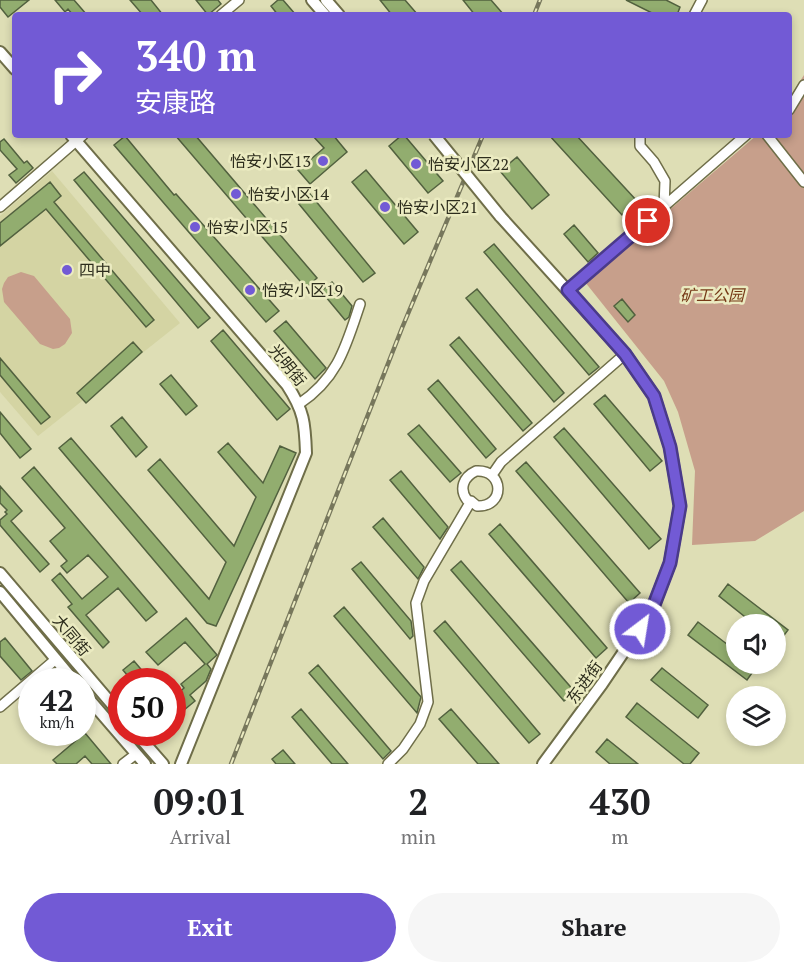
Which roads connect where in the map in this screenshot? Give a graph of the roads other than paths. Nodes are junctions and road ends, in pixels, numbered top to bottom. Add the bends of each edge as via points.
1 (239, 0) edge
2 (312, 0) edge
3 (326, 0) edge
4 (225, 12) edge
5 (322, 12) edge
6 (336, 12) edge
7 (0, 52) edge
8 (12, 66) edge
9 (804, 86) edge
10 (792, 105) edge
11 (76, 138) edge
12 (78, 138) edge
13 (436, 138) edge
14 (640, 138) edge
15 (743, 138) edge
16 (773, 138) edge
17 (804, 182) edge
18 (0, 207) edge
19 (664, 207) junction
20 (568, 290) junction
21 (360, 304) dead end
22 (625, 354) junction
23 (299, 404) junction
24 (492, 475) junction
25 (471, 501) junction
26 (0, 573) edge
27 (0, 592) edge
28 (56, 659) junction
29 (63, 668) edge
30 (108, 700) edge
31 (0, 707) edge
32 (96, 707) edge
33 (147, 746) edge
34 (136, 754) junction
35 (123, 764) edge
36 (145, 764) edge
37 (163, 764) edge
38 (181, 764) edge
39 (388, 764) edge
40 (543, 764) edge

1 - 4 street
2 - 5 main road
3 - 6 main road
7 - 8 main road
9 - 10 street
11 - 18 street
12 - 23 main road, 光明街
13 - 20 main road, 东进街, bridge
14 - 19 street via 640,146 665,181
15 - 19 street
16 - 17 street
19 - 20 street
20 - 22 main road, 东进街
21 - 23 street via 343,356 316,393
22 - 24 street via 501,462
22 - 40 main road, 东进街 via 654,396 670,447 680,506 670,563 652,610
23 - 38 main road, 光明街 via 306,453
24 - 25 street via 498,490 494,500 483,506
24 - 25 street via 476,471 466,478 462,489
25 - 39 street via 424,581 416,603 428,702 420,724
26 - 30 main road, 大同街
27 - 28 main road, 大同街
28 - 29 main road, 大同街
28 - 31 street
32 - 34 main road
33 - 37 main road
34 - 35 street
34 - 36 main road

